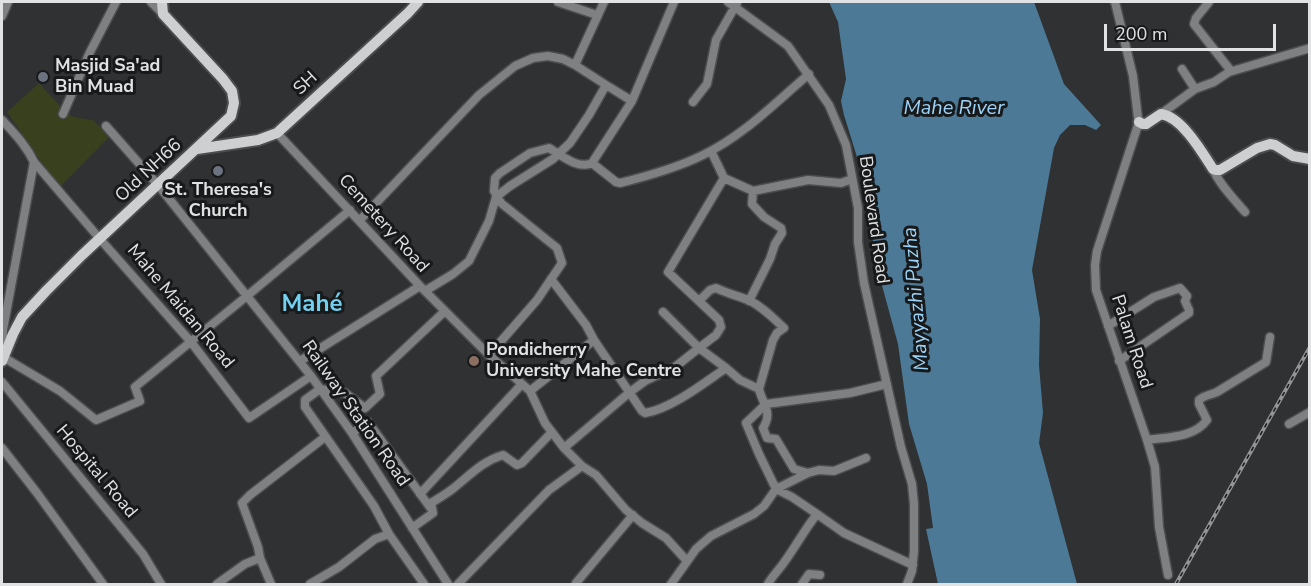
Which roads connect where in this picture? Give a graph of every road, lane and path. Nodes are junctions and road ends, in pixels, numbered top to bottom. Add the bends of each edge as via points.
1 (8, 2) edge
2 (116, 2) edge
3 (151, 2) edge
4 (162, 2) edge
5 (418, 2) edge
6 (558, 2) edge
7 (604, 2) edge
8 (674, 2) edge
9 (1115, 2) edge
10 (1209, 2) edge
11 (734, 3) edge
12 (163, 14) junction
13 (597, 15) junction
14 (2, 16) edge
15 (1310, 48) edge
16 (575, 65) junction
17 (1182, 69) dead end
18 (1231, 71) junction
19 (809, 74) junction
20 (606, 85) junction
21 (1195, 89) junction
22 (632, 101) junction
23 (693, 102) dead end
24 (63, 114) dead end
25 (1161, 114) junction
26 (2, 120) edge
27 (1139, 122) junction
28 (106, 126) dead end
29 (277, 133) junction
30 (197, 149) junction
31 (711, 150) junction
32 (558, 153) junction
33 (1310, 159) edge
34 (34, 162) junction
35 (592, 163) junction
36 (1213, 169) junction
37 (724, 178) junction
38 (852, 179) junction
39 (158, 185) junction
40 (753, 191) junction
41 (496, 197) junction
42 (350, 210) junction
43 (1245, 212) dead end
44 (360, 220) junction
45 (100, 239) junction
46 (551, 279) junction
47 (422, 289) junction
48 (248, 296) junction
49 (699, 301) junction
50 (749, 301) junction
51 (445, 311) junction
52 (663, 312) dead end
53 (1108, 326) junction
54 (1270, 337) dead end
55 (594, 340) junction
56 (191, 342) junction
57 (699, 348) junction
58 (489, 355) junction
59 (2, 359) edge
60 (1119, 361) junction
61 (300, 362) junction
62 (726, 368) junction
63 (311, 376) junction
64 (2, 382) edge
65 (522, 384) junction
66 (887, 384) junction
67 (320, 389) junction
68 (759, 389) junction
69 (530, 391) junction
70 (630, 393) junction
71 (766, 404) junction
72 (1310, 412) edge
73 (1289, 424) dead end
74 (552, 432) junction
75 (352, 434) junction
76 (325, 437) junction
77 (1147, 440) junction
78 (2, 447) edge
79 (564, 448) junction
80 (866, 458) dead end
81 (582, 466) junction
82 (808, 473) junction
83 (776, 489) junction
84 (420, 494) junction
85 (433, 513) junction
86 (817, 514) junction
87 (633, 515) junction
88 (412, 528) junction
89 (389, 534) junction
90 (260, 558) junction
91 (687, 561) junction
92 (913, 566) junction
93 (820, 575) dead end
94 (1168, 575) dead end
95 (576, 583) edge
96 (676, 583) edge
97 (160, 584) edge
98 (219, 584) edge
99 (103, 585) edge
100 (271, 585) edge
101 (310, 585) edge
102 (424, 585) edge
103 (448, 585) edge
104 (458, 585) edge
105 (768, 585) edge
106 (802, 585) edge
107 (907, 585) edge

1 - 14 street
2 - 24 street
3 - 12 street
4 - 12 main road
5 - 29 main road, SH
6 - 13 street
7 - 13 street
8 - 22 street
9 - 27 street via 1133,76
10 - 18 street via 1194,24
11 - 19 street, Boulevard Road via 788,46
11 - 23 street via 716,40 707,84
12 - 30 main road, Old NH66 via 232,91 231,116
13 - 16 street
15 - 18 street
16 - 20 street
16 - 44 street via 548,56 515,66 479,95
17 - 21 street
18 - 21 street
19 - 31 street via 740,133
19 - 38 street, Boulevard Road via 829,105 846,146
20 - 22 street
20 - 32 street via 580,130
21 - 25 street
22 - 35 street
25 - 27 main road via 1146,124
25 - 36 main road via 1172,118 1198,144
26 - 34 street, Mahe Maidan Road
27 - 53 street, Palam Road via 1095,265 1096,290
28 - 39 street, Railway Station Road
29 - 30 main road, SH via 258,140
29 - 42 street, Cemetery Road
30 - 39 main road, Old NH66
31 - 35 street via 672,168 620,183
31 - 37 street
32 - 35 street via 577,164
32 - 41 street
32 - 41 street via 549,148 530,153 500,172 494,182
33 - 36 main road via 1293,156 1270,144 1220,170
34 - 45 street, Mahe Maidan Road
34 - 59 street via 3,330
36 - 43 street
37 - 40 street
37 - 49 street via 668,272
38 - 40 street via 841,183 808,180
38 - 66 street, Boulevard Road via 864,282
39 - 45 main road, Old NH66
39 - 48 street, Railway Station Road
40 - 50 street via 752,204 782,233
41 - 46 street via 557,248 562,263
41 - 47 street via 469,261
42 - 44 street, Cemetery Road
42 - 48 street
44 - 47 street, Cemetery Road
45 - 56 street, Mahe Maidan Road
45 - 59 main road, Old NH66 via 22,317
46 - 55 street
46 - 58 street
47 - 51 street
47 - 61 street, Cemetery Road
48 - 56 street
48 - 61 street, Railway Station Road
49 - 50 street via 716,288
49 - 57 street via 721,327
50 - 68 street via 784,327 773,340
51 - 58 street
51 - 67 street via 376,376 380,394 365,408 345,393
52 - 57 street
53 - 60 street, Palam Road
53 - 60 street via 1154,297 1180,288 1187,296 1189,313
54 - 77 street via 1266,362 1199,400 1204,424 1187,434
55 - 69 street
55 - 70 street
56 - 59 street via 135,387 140,401 96,420 60,391
56 - 63 street, Mahe Maidan Road via 249,418
57 - 62 street
57 - 70 street
58 - 65 street
60 - 77 street, Palam Road
61 - 63 street, Railway Station Road
62 - 68 street
62 - 70 street via 649,413 642,411
63 - 67 street, Railway Station Road
64 - 97 street, Hospital Road via 143,554
65 - 69 street
65 - 84 street
66 - 71 street
66 - 92 street, Boulevard Road via 912,484
67 - 75 street, Railway Station Road
67 - 76 street via 305,400 305,407
68 - 71 street
69 - 74 street
70 - 79 street
71 - 82 street via 768,420 763,428 767,438 776,440 794,469
71 - 83 street via 746,423
72 - 73 street
74 - 79 street
74 - 85 street via 522,463 517,465 503,455 472,471 431,503
75 - 84 street via 368,422
75 - 88 street, Railway Station Road
76 - 89 street
76 - 90 street via 242,503
77 - 94 street, Palam Road via 1155,467 1159,527
78 - 99 street
79 - 81 street
80 - 82 street via 834,471
81 - 87 street via 596,475
81 - 104 street via 549,490
82 - 83 street
83 - 86 street
83 - 91 street via 764,506 711,536
84 - 85 street
85 - 88 street
86 - 92 street via 844,533
86 - 105 street
87 - 91 street via 666,538
87 - 95 street
88 - 103 street, Railway Station Road
89 - 101 street via 375,539
89 - 102 street
90 - 98 street
90 - 100 street
91 - 96 street
92 - 107 street, Boulevard Road
93 - 106 street via 809,574

